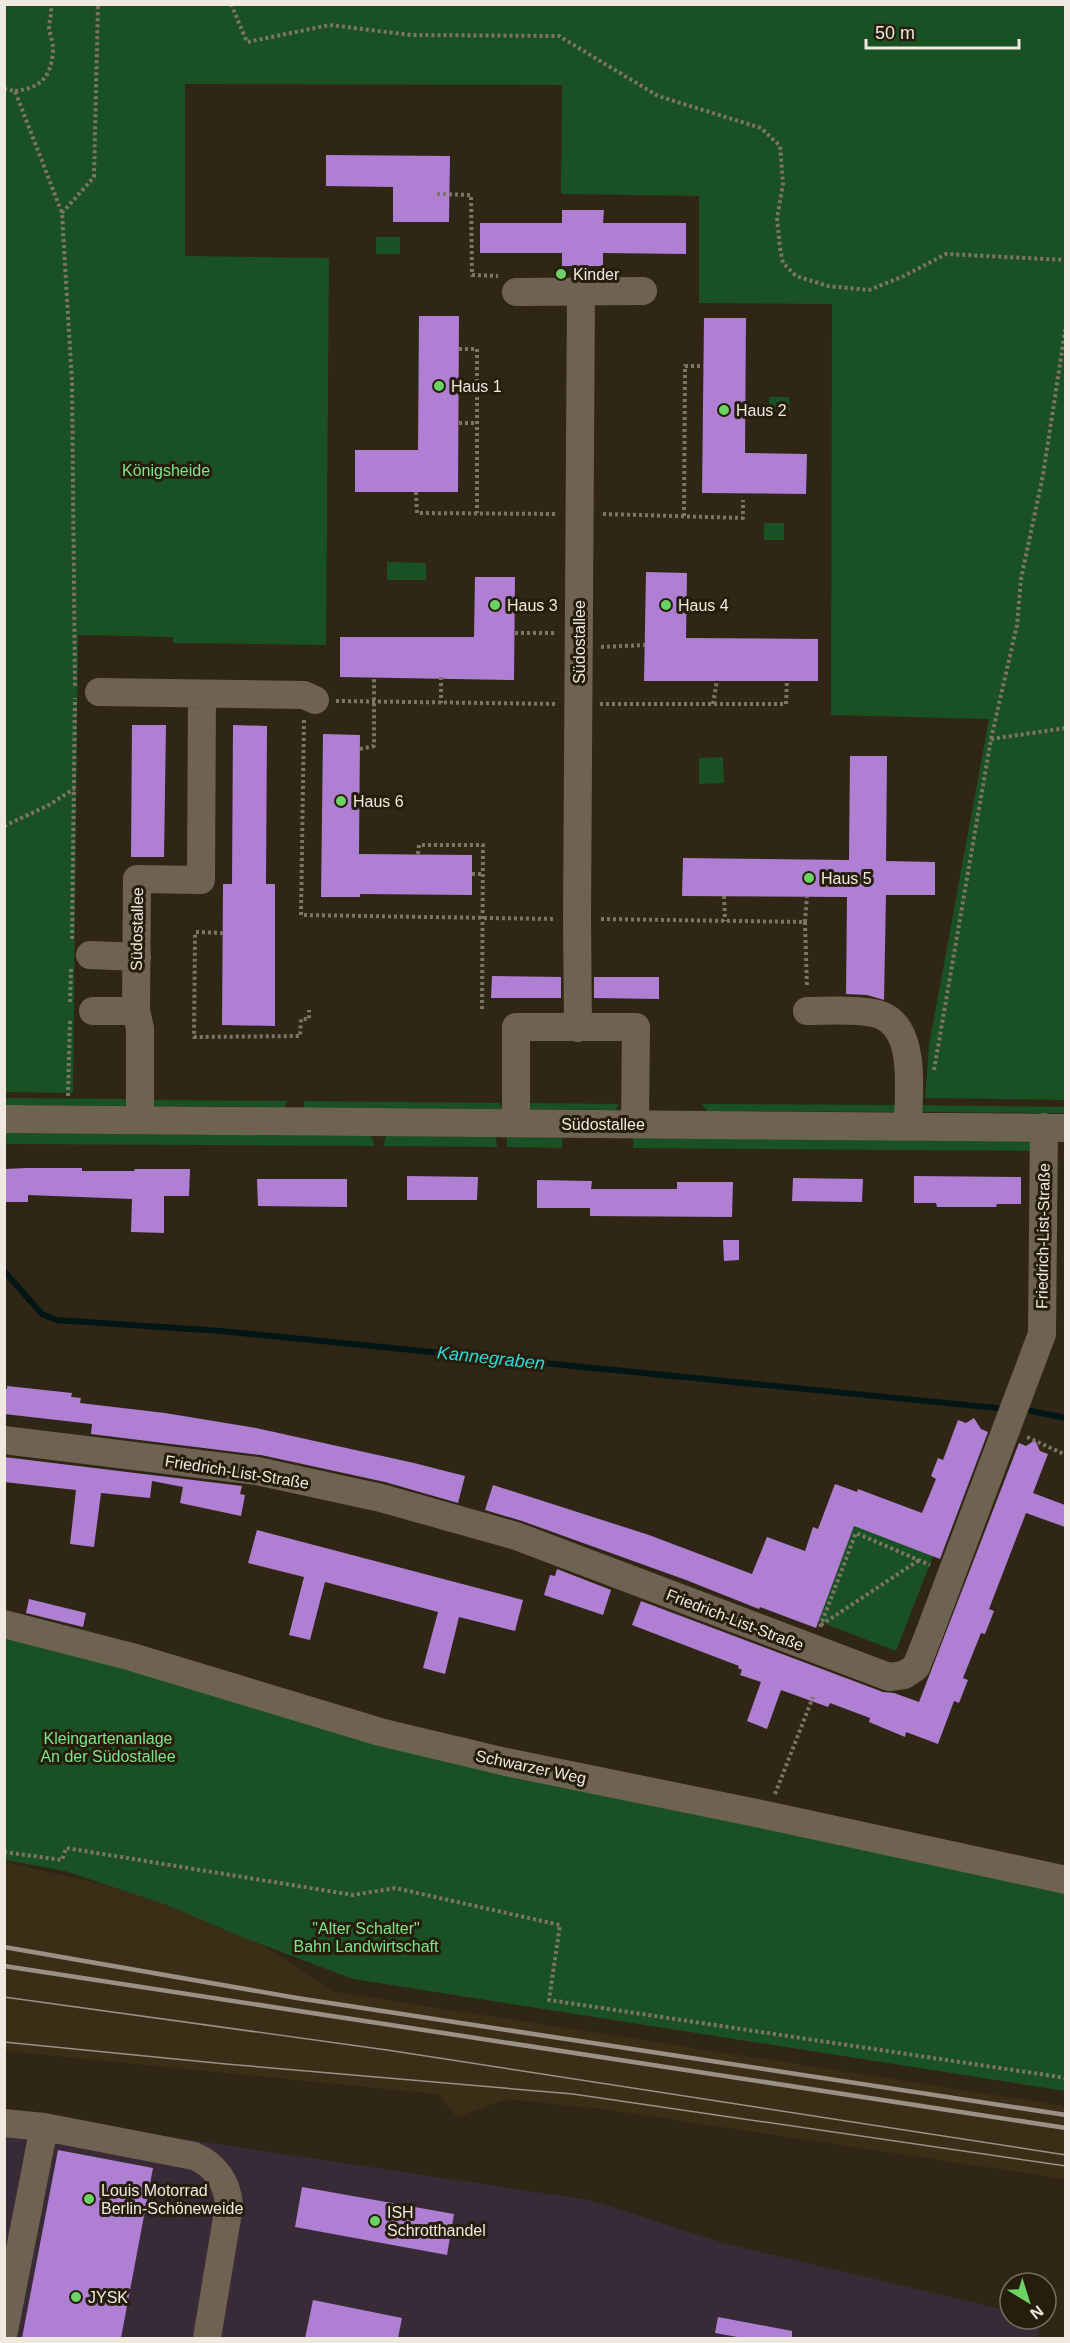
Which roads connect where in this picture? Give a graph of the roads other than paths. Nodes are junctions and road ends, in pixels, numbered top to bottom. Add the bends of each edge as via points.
1 (510, 284) road end
2 (581, 291) junction
3 (643, 291) dead end
4 (99, 692) dead end
5 (202, 694) junction
6 (310, 698) road end
7 (77, 954) road end
8 (137, 957) junction
9 (93, 1011) dead end
10 (136, 1011) junction
11 (807, 1011) road end
12 (578, 1028) junction
13 (4, 1119) edge
14 (140, 1120) junction
15 (516, 1123) junction
16 (635, 1124) junction
17 (908, 1126) junction
18 (1054, 1128) edge
19 (4, 1440) edge
20 (4, 1624) edge
21 (1065, 1880) edge
22 (4, 2122) edge
23 (44, 2127) junction
24 (4, 2331) edge
25 (207, 2338) edge

1 - 2 street
2 - 3 street
2 - 12 street, Südostallee
4 - 5 street
5 - 6 street
5 - 8 street, Südostallee via 201,880 137,879
7 - 8 street
8 - 10 street, Südostallee
9 - 10 street
10 - 14 street, Südostallee via 140,1028
11 - 17 street via 875,1013 894,1022 906,1046
12 - 15 street via 516,1027
12 - 16 street via 636,1027
13 - 14 street, Südostallee
14 - 15 street, Südostallee
15 - 16 street, Südostallee
16 - 17 street, Südostallee
17 - 18 street, Südostallee
18 - 19 street, Friedrich-List-Straße via 1042,1334 916,1667 904,1675 889,1677 816,1637 516,1536 381,1498 257,1472
20 - 21 street, Schwarzer Weg via 132,1657 380,1732
22 - 23 street
23 - 24 street
23 - 25 street via 194,2156 214,2168 229,2197

